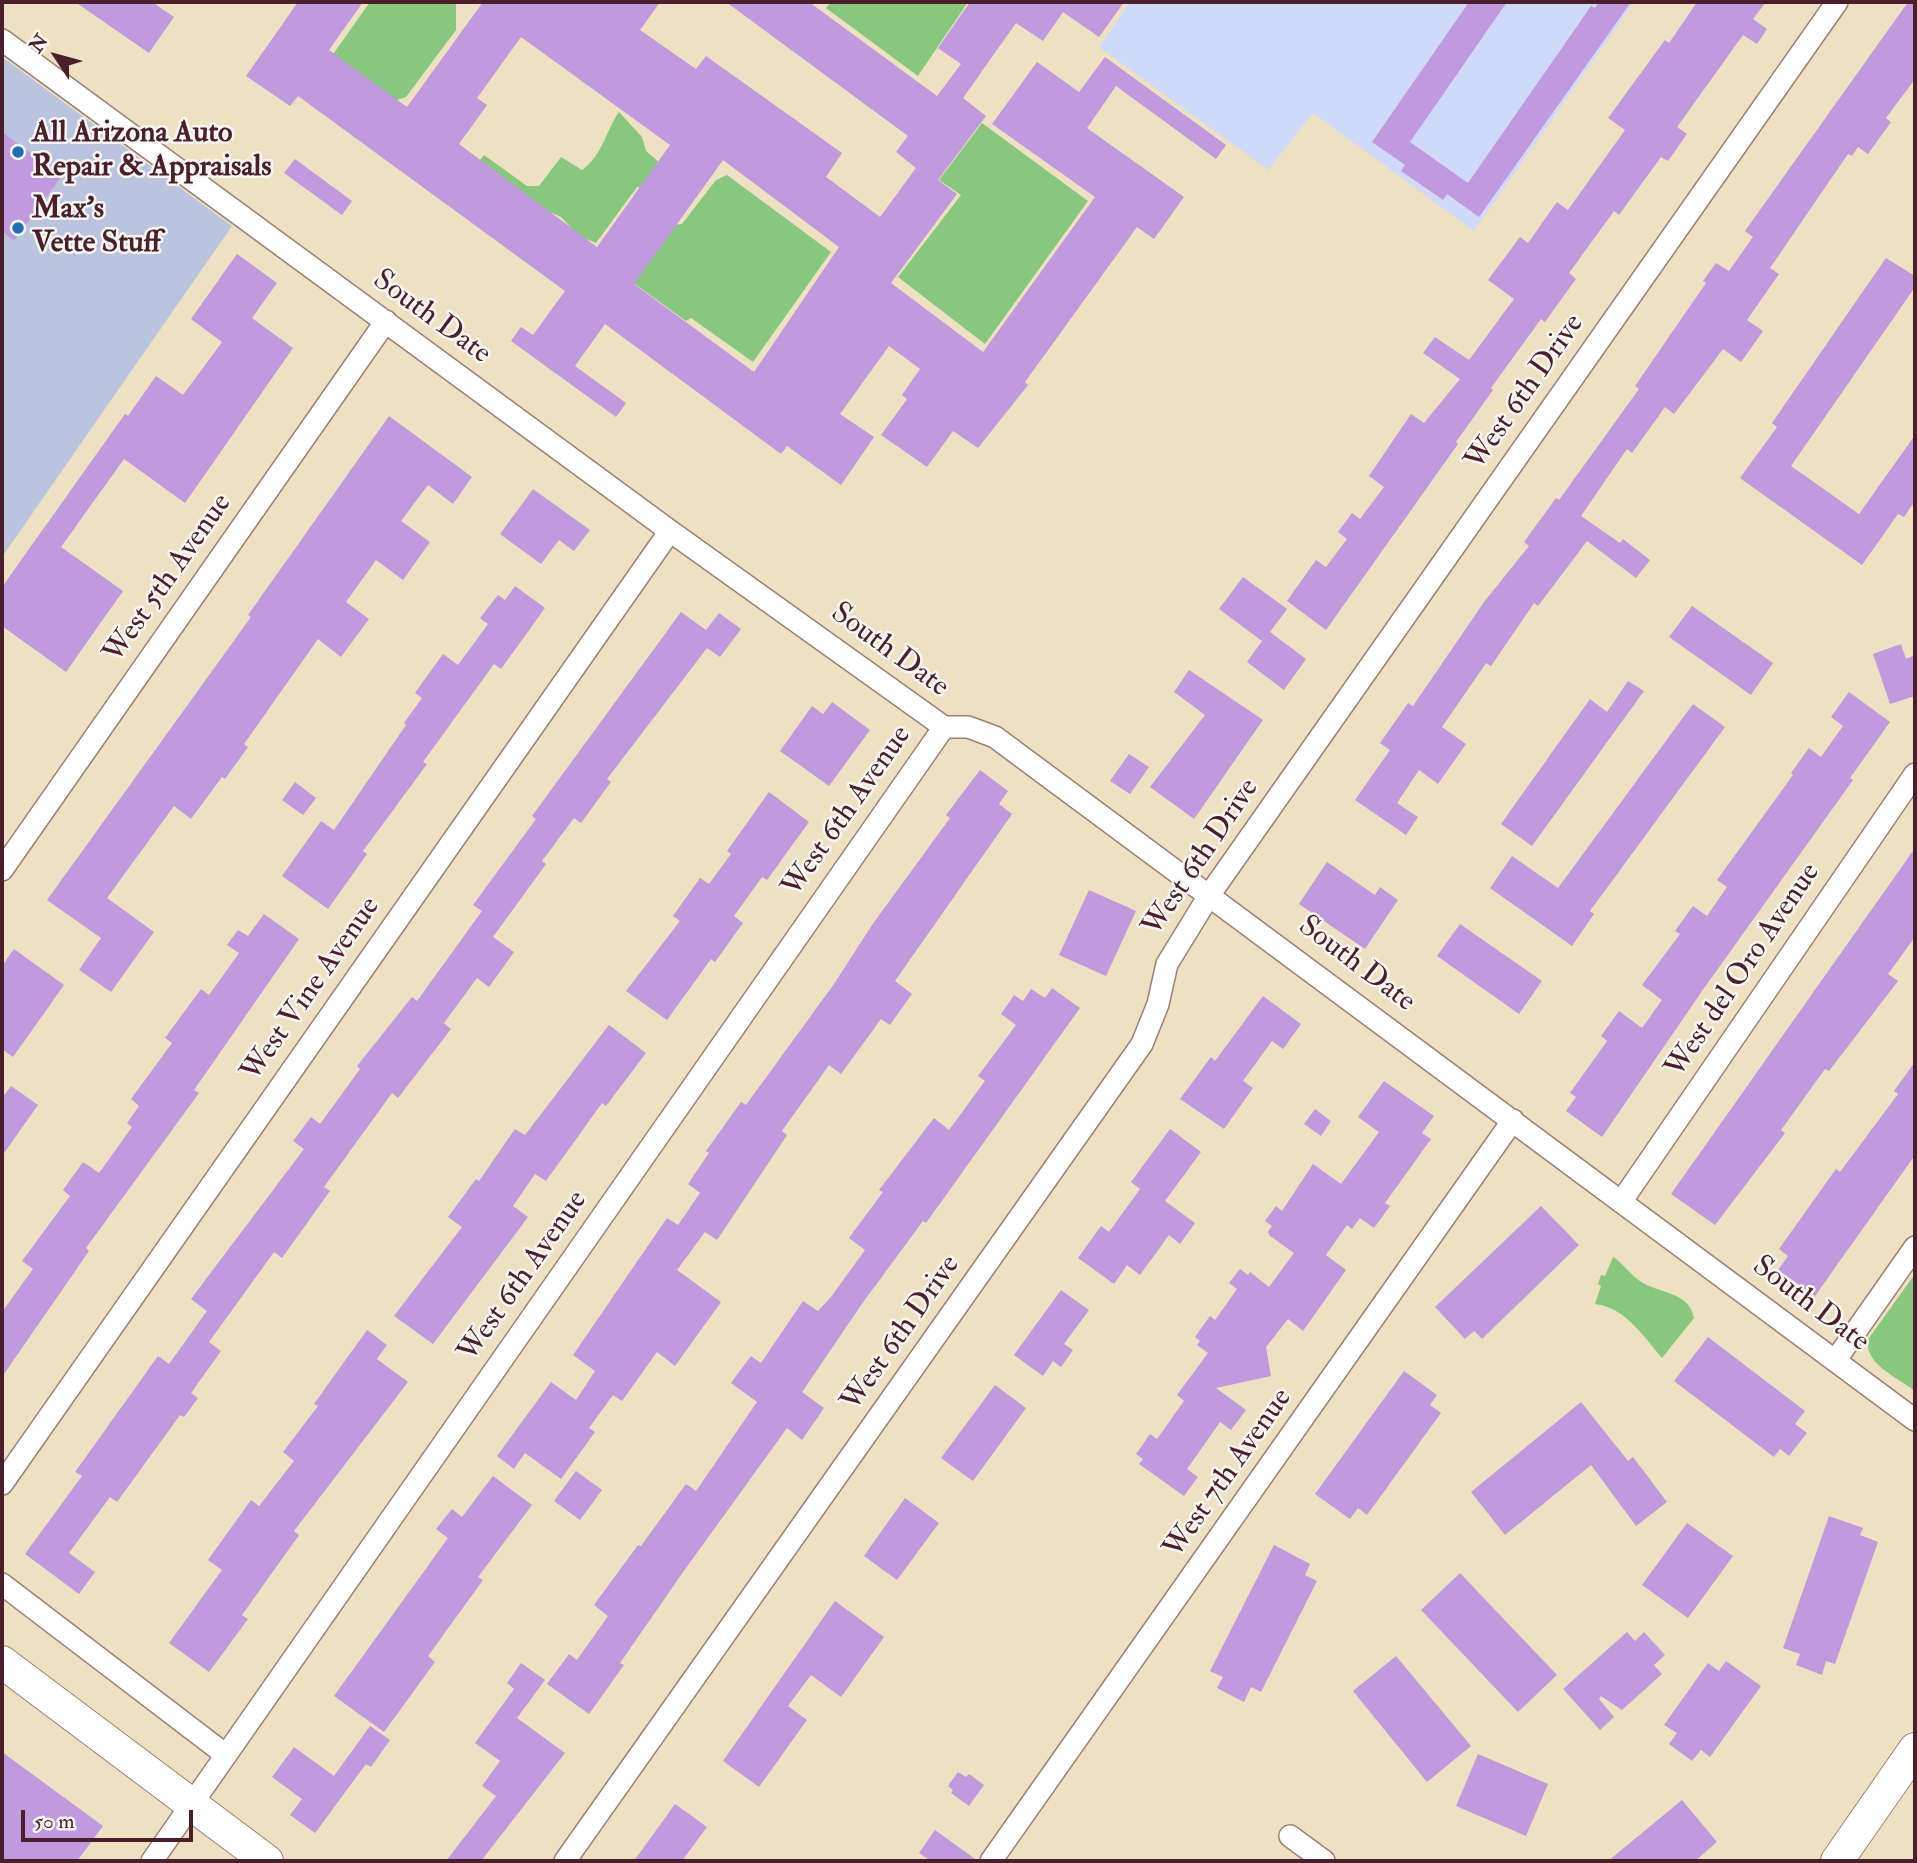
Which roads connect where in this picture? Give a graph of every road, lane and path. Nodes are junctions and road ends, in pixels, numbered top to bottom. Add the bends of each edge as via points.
1 (1837, 2) edge
2 (2, 40) edge
3 (386, 321) junction
4 (670, 531) junction
5 (944, 727) junction
6 (1915, 774) edge
7 (2, 870) edge
8 (1210, 894) junction
9 (1513, 1120) junction
10 (1621, 1202) junction
11 (1915, 1247) edge
12 (1835, 1360) junction
13 (1915, 1420) edge
14 (2, 1483) edge
15 (2, 1584) edge
16 (2, 1662) edge
17 (1915, 1749) edge
18 (226, 1755) junction
19 (192, 1804) junction
20 (1290, 1836) dead end
21 (152, 1861) edge
22 (267, 1861) edge
23 (565, 1861) edge
24 (991, 1861) edge
25 (1324, 1861) edge
26 (1837, 1861) edge

1 - 8 street, West 6th Drive
2 - 3 street, South Date
3 - 4 street, South Date
3 - 7 street, West 5th Avenue
4 - 5 street, South Date
4 - 14 street, West Vine Avenue
5 - 8 street, South Date via 968,727 995,737
5 - 18 street, West 6th Avenue
6 - 10 street, West del Oro Avenue
8 - 9 street, South Date
8 - 23 street, West 6th Drive via 1167,964 1142,1044
9 - 10 street, South Date
9 - 24 street, West 7th Avenue
10 - 12 street, South Date
11 - 12 street
12 - 13 street, South Date
15 - 18 street
16 - 19 street
17 - 26 street
18 - 19 street, West 6th Avenue
19 - 21 street, West 6th Avenue
19 - 22 street
20 - 25 street

